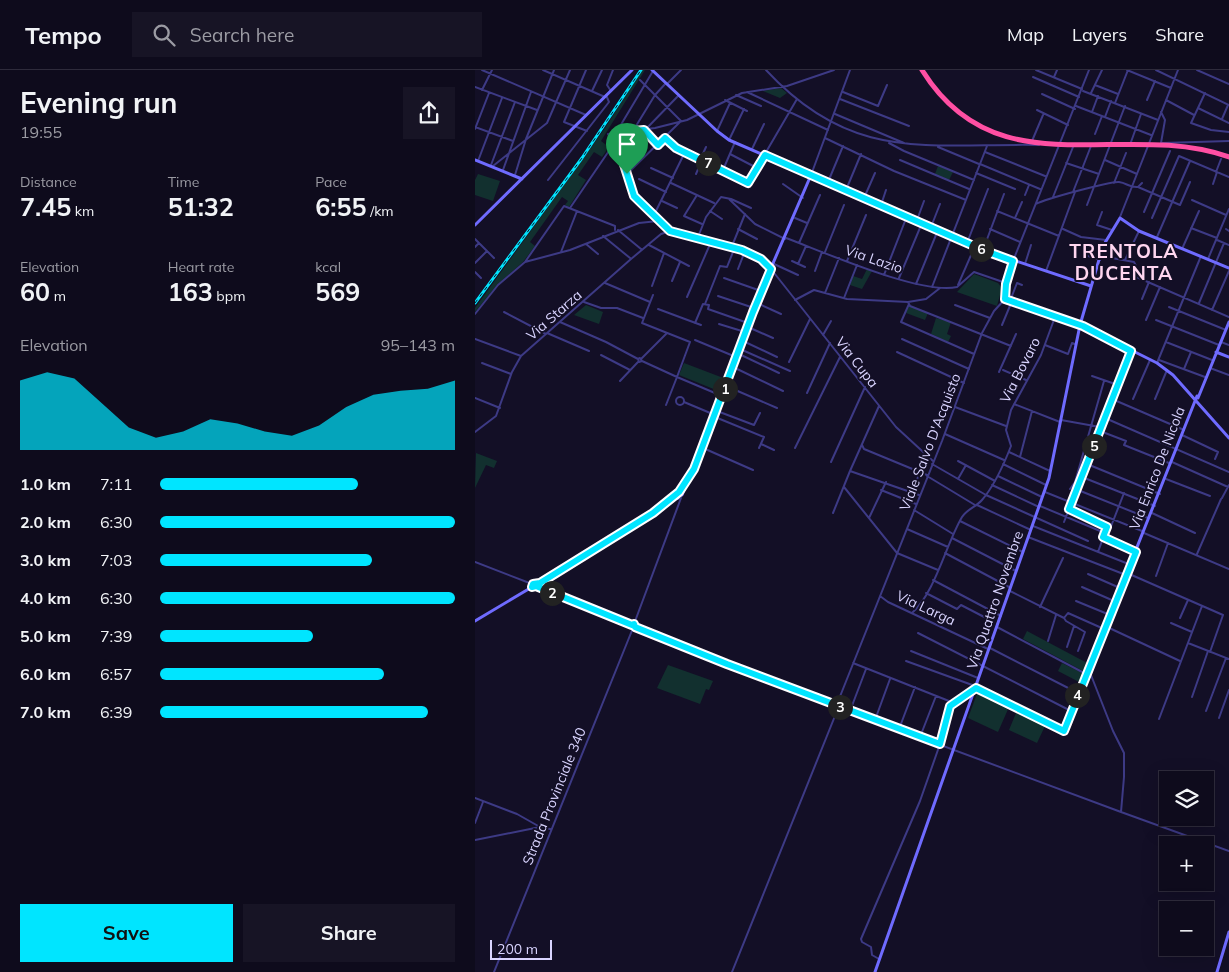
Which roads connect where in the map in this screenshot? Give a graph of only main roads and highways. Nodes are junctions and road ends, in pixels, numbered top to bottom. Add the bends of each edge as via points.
1 (924, 70) edge
2 (1229, 155) edge

1 - 2 highway, bridge via 935,88 955,109 1004,137 1043,144 1184,147

